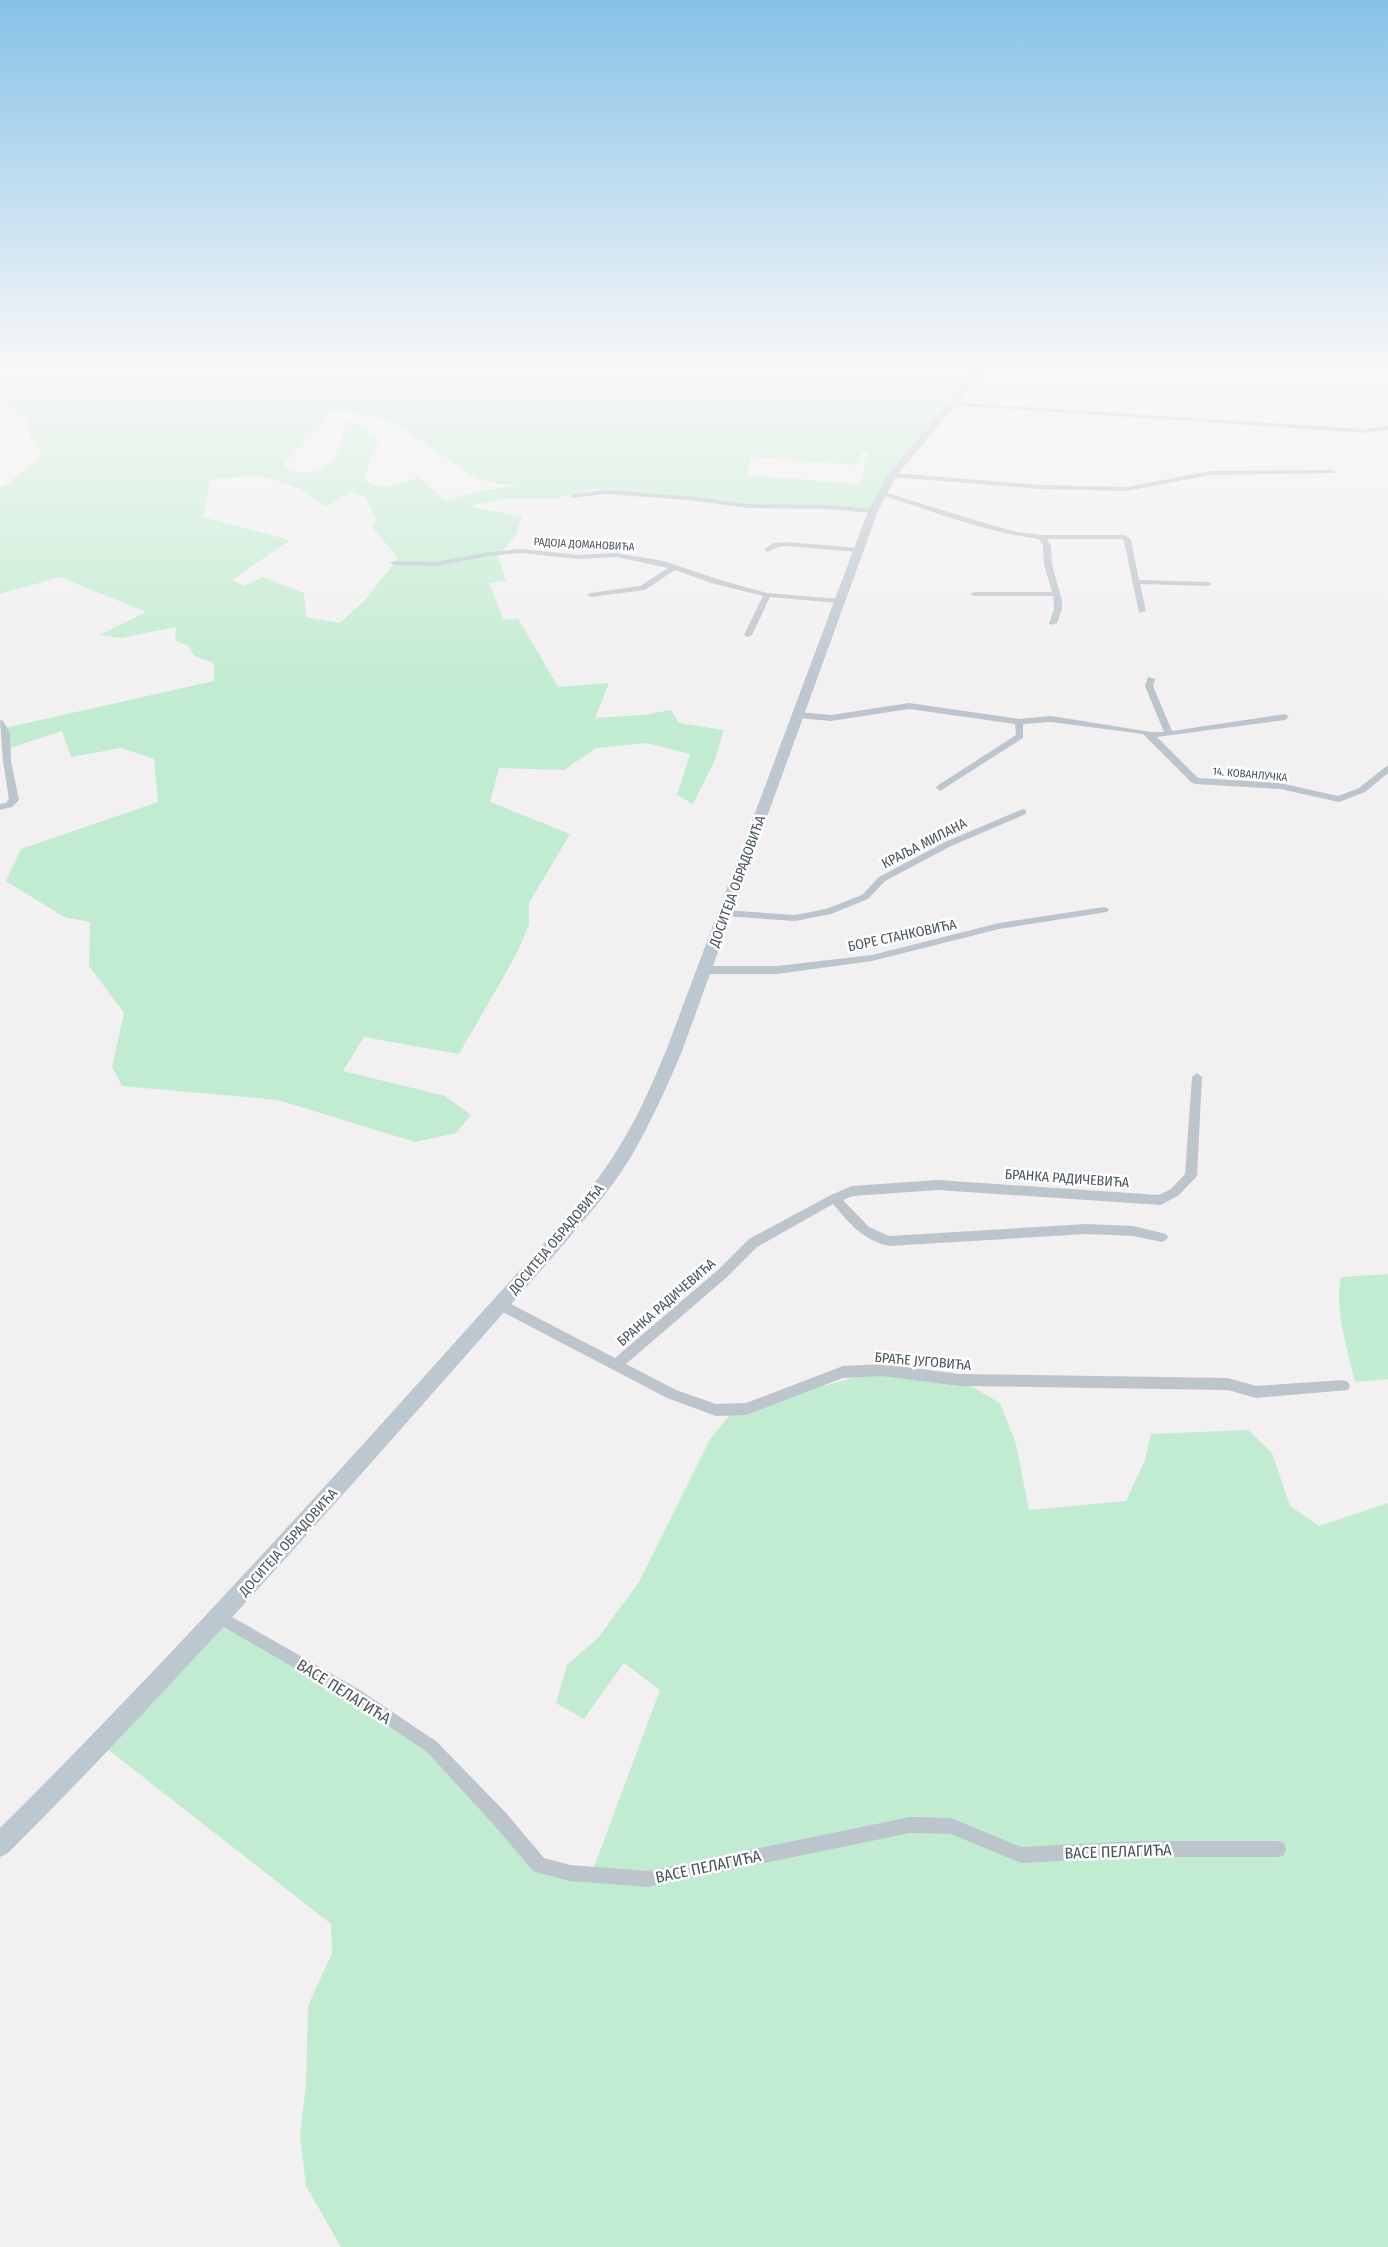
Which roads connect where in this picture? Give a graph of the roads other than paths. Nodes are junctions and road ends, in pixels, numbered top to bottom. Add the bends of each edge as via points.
1 (895, 471) edge
2 (1333, 472) dead end
3 (892, 475) junction
4 (882, 491) junction
5 (574, 496) dead end
6 (872, 511) junction
7 (1042, 536) junction
8 (768, 550) dead end
9 (858, 550) junction
10 (394, 563) dead end
11 (674, 567) junction
12 (1137, 582) junction
13 (1208, 584) dead end
14 (974, 594) dead end
15 (1056, 594) junction
16 (591, 595) dead end
17 (767, 595) junction
18 (838, 601) junction
19 (1142, 611) dead end
20 (1053, 623) dead end
21 (748, 635) dead end
22 (1151, 679) dead end
23 (798, 715) junction
24 (1285, 718) dead end
25 (1019, 722) junction
26 (0, 723) edge
27 (1169, 733) junction
28 (1150, 734) junction
29 (1388, 768) edge
30 (940, 788) dead end
31 (0, 808) edge
32 (1023, 812) dead end
33 (1104, 910) dead end
34 (725, 914) junction
35 (704, 970) junction
36 (1197, 1077) dead end
37 (835, 1198) junction
38 (1162, 1237) dead end
39 (501, 1305) junction
40 (617, 1364) junction
41 (1343, 1386) dead end
42 (220, 1617) junction
43 (0, 1845) edge
44 (1278, 1848) dead end

1 - 3 main road, ДОСИТЕЈА ОБРАДОВИЋА
2 - 3 street via 1210,473 1127,489 1040,487
3 - 4 main road, ДОСИТЕЈА ОБРАДОВИЋА
4 - 6 main road, ДОСИТЕЈА ОБРАДОВИЋА
4 - 7 street via 989,527
5 - 6 street via 604,492 748,506
6 - 9 main road, ДОСИТЕЈА ОБРАДОВИЋА
7 - 12 street via 1122,537 1126,540
7 - 15 street via 1047,546
8 - 9 street via 787,544
9 - 18 main road, ДОСИТЕЈА ОБРАДОВИЋА
10 - 11 street, РАДОЈА ДОМАНОВИЋА via 436,564 521,551 579,557 616,555
11 - 16 street via 642,588
11 - 17 street, РАДОЈА ДОМАНОВИЋА
12 - 13 street
12 - 19 street
14 - 15 street
15 - 20 street via 1058,609
17 - 18 street, РАДОЈА ДОМАНОВИЋА
17 - 21 street
18 - 23 main road, ДОСИТЕЈА ОБРАДОВИЋА
22 - 27 street via 1151,693
23 - 25 street via 831,718 909,706
23 - 34 main road, ДОСИТЕЈА ОБРАДОВИЋА
24 - 27 street
25 - 28 street via 1051,719
25 - 30 street via 1020,736
26 - 31 street via 6,733 14,800
27 - 28 street
28 - 29 street, 14. КОВАНЛУЧКА via 1195,781 1280,786 1339,799 1362,790
32 - 34 street, КРАЉА МИЛАНА via 948,844 882,879 865,897 828,912 795,918
33 - 35 street, БОРЕ СТАНКОВИЋА via 999,926 872,958 777,970
34 - 35 main road, ДОСИТЕЈА ОБРАДОВИЋА
35 - 39 main road, ДОСИТЕЈА ОБРАДОВИЋА via 658,1088 625,1152 593,1198
36 - 37 street, БРАНКА РАДИЧЕВИЋА via 1191,1176 1161,1200 938,1185 852,1191
37 - 38 street via 865,1233 889,1241 1064,1229 1123,1230
37 - 40 street, БРАНКА РАДИЧЕВИЋА via 753,1243 722,1274
39 - 40 street, БРАЋЕ ЈУГОВИЋА
39 - 42 main road, ДОСИТЕЈА ОБРАДОВИЋА
40 - 41 street, БРАЋЕ ЈУГОВИЋА via 672,1394 716,1410 746,1409 843,1372 882,1370 960,1380 1228,1384 1256,1392
42 - 43 main road, ДОСИТЕЈА ОБРАДОВИЋА
42 - 44 street, ВАСЕ ПЕЛАГИЋА via 355,1695 432,1748 539,1865 570,1873 648,1879 910,1825 951,1826 1021,1855 1136,1849

